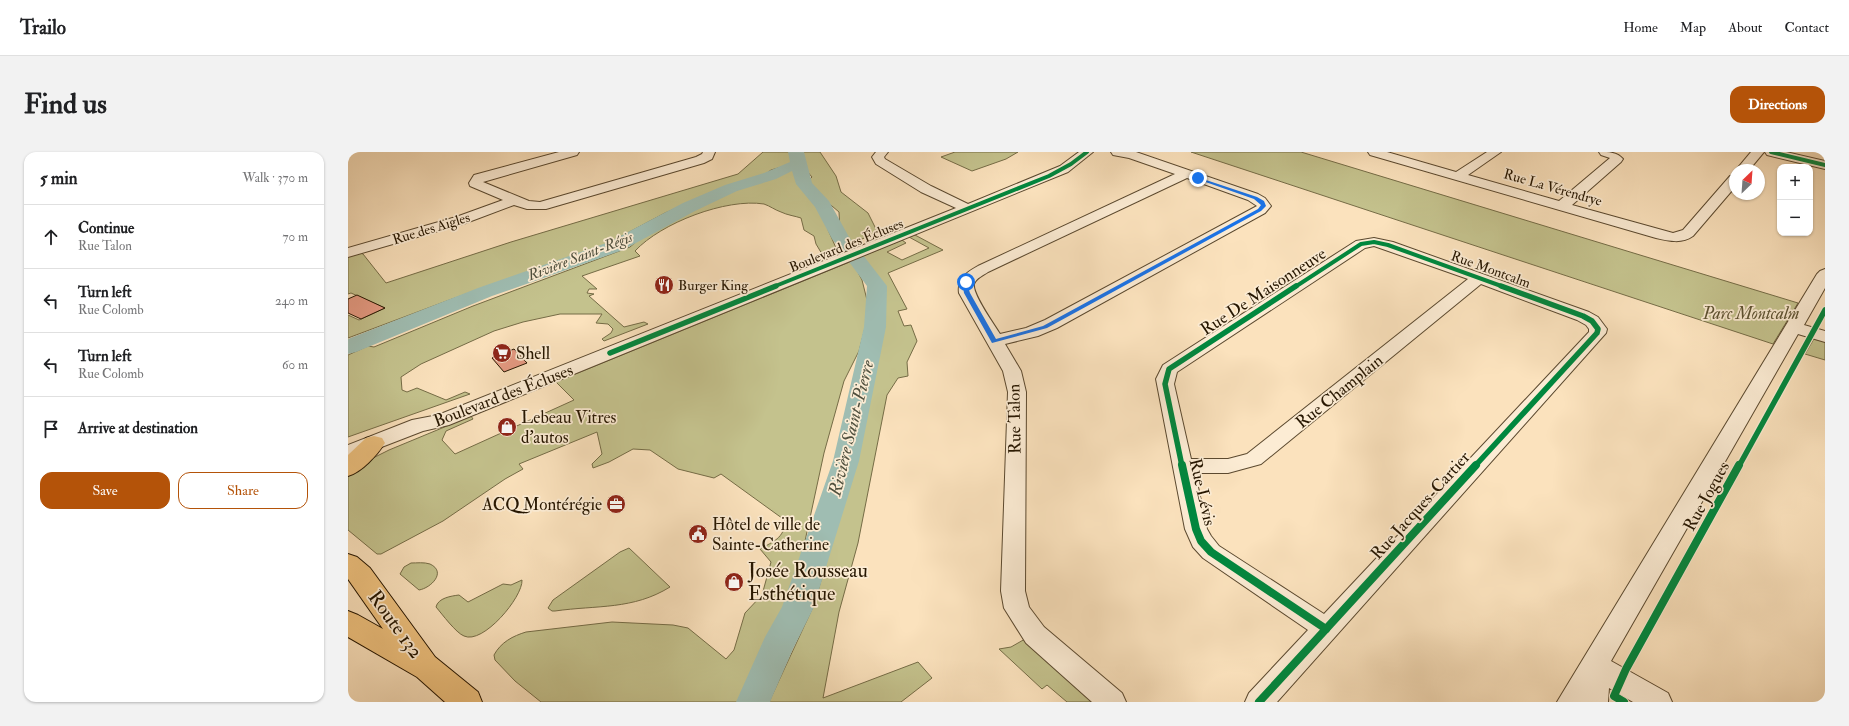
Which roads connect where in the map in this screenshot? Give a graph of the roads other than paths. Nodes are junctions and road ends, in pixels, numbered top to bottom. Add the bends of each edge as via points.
1 (573, 152) edge
2 (882, 152) edge
3 (1076, 152) edge
4 (1087, 152) edge
5 (1117, 152) edge
6 (1374, 152) edge
7 (1495, 152) edge
8 (1605, 152) edge
9 (1758, 152) edge
10 (1770, 152) edge
11 (708, 154) edge
12 (1747, 164) edge
13 (1825, 165) edge
14 (1186, 174) junction
15 (1458, 176) junction
16 (1729, 185) edge
17 (514, 200) junction
18 (1562, 206) junction
19 (964, 207) junction
20 (1374, 242) joint
21 (348, 253) edge
22 (1825, 274) edge
23 (1479, 278) junction
24 (1596, 326) joint
25 (1794, 327) junction
26 (1825, 337) edge
27 (994, 342) junction
28 (1169, 369) joint
29 (374, 443) junction
30 (348, 452) edge
31 (1183, 466) junction
32 (348, 468) edge
33 (348, 564) edge
34 (348, 623) edge
35 (1326, 629) junction
36 (1594, 665) junction
37 (428, 668) junction
38 (467, 702) edge
39 (1112, 702) edge
40 (1259, 702) edge
41 (1571, 702) edge
42 (1594, 702) edge
43 (1658, 702) edge

1 - 17 street via 491,174 475,183
2 - 19 street via 878,157 880,161 926,189
3 - 19 street, Boulevard des Écluses via 1052,168
4 - 19 street, Boulevard des Écluses via 1058,172
5 - 14 street
6 - 15 street, Rue La Vérendrye
7 - 15 street
8 - 18 street via 1617,159
9 - 12 street
10 - 13 street
11 - 17 street via 678,166 554,203 538,206
14 - 27 street, Rue Talon via 970,277 966,290
14 - 27 street via 1256,198 1264,206 1051,324
15 - 18 street, Rue La Vérendrye
16 - 18 street, Rue La Vérendrye via 1688,233 1677,237 1664,236
17 - 21 street, Rue des Aigles via 464,219
19 - 29 street, Boulevard des Écluses via 442,421 419,426
20 - 23 street, Rue Montcalm
20 - 28 street, Rue De Maisonneuve via 1361,244
22 - 25 street, Rue Jogues
23 - 24 street, Rue Montcalm via 1583,316
23 - 31 street, Rue Champlain via 1254,459 1226,466
24 - 35 street, Rue Jacques-Cartier via 1596,333
25 - 26 street
25 - 36 street, Rue Jogues
27 - 39 street, Rue Talon via 1012,372 1017,392 1013,591 1017,608 1035,635
28 - 31 street, Rue Lévis via 1165,384
29 - 30 street, Boulevard des Écluses
29 - 32 highway
31 - 35 street, Rue Lévis via 1196,529 1205,546
33 - 37 highway, Route 132 via 361,575
34 - 37 highway, Route 132
35 - 40 street, Rue Jacques-Cartier
36 - 41 street, Rue Jogues
36 - 42 street
36 - 43 street
37 - 38 highway, Route 132

